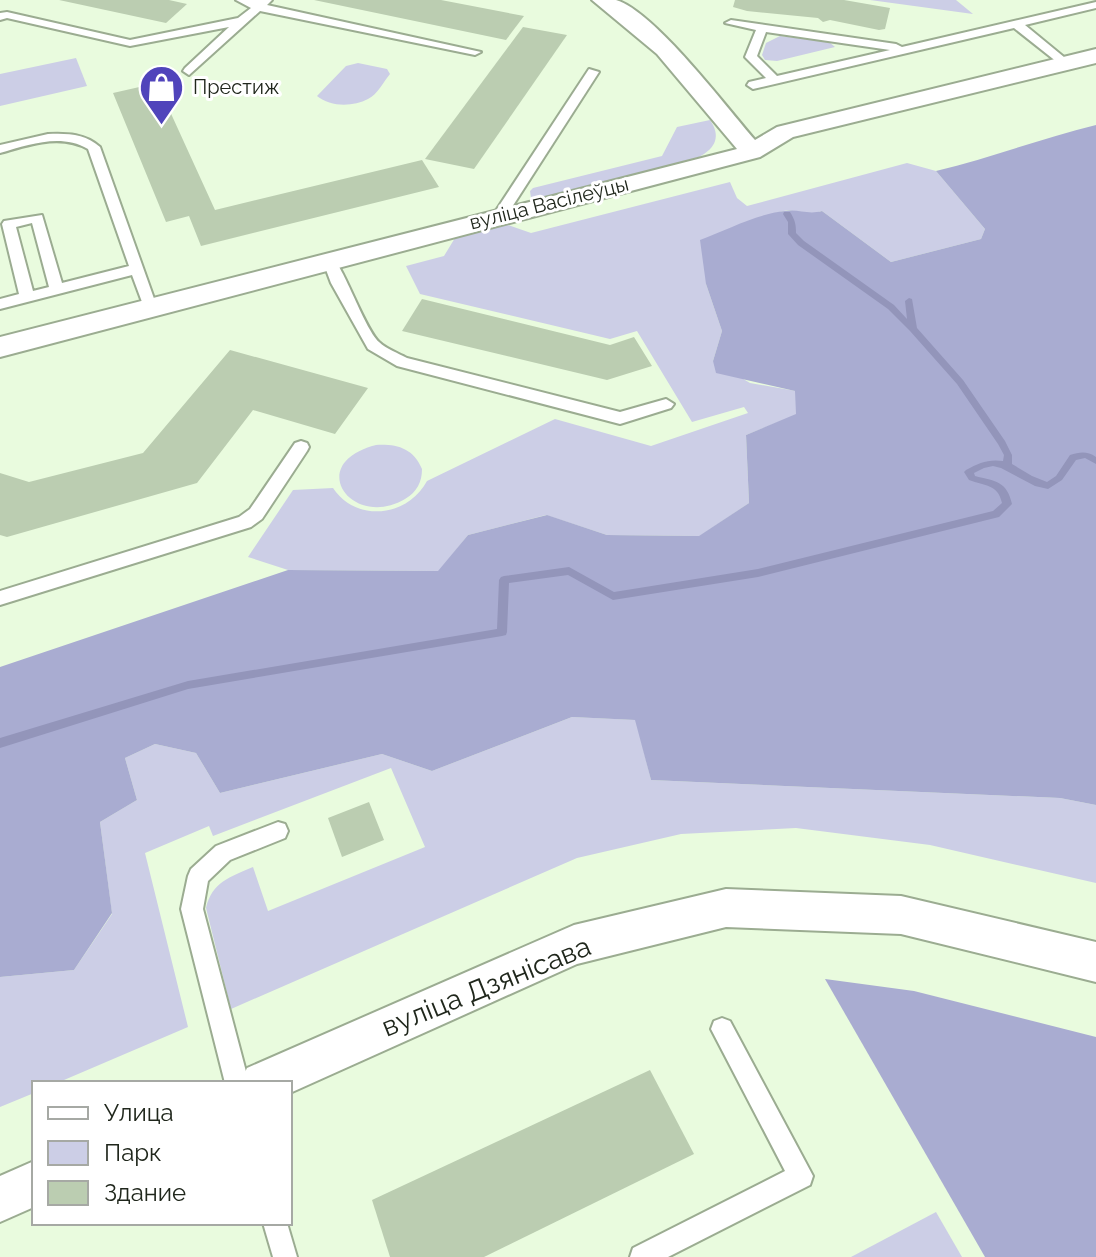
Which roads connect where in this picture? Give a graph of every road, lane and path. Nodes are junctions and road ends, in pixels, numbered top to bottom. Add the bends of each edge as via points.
1 (242, 0) edge
2 (602, 0) edge
3 (262, 3) edge
4 (1071, 5) edge
5 (1096, 5) edge
6 (0, 17) edge
7 (242, 21) junction
8 (731, 23) dead end
9 (1015, 23) junction
10 (762, 28) junction
11 (907, 48) junction
12 (475, 52) dead end
13 (1096, 56) edge
14 (1066, 64) junction
15 (189, 71) dead end
16 (593, 72) dead end
17 (774, 79) junction
18 (753, 85) dead end
19 (0, 149) edge
20 (752, 152) junction
21 (500, 215) junction
22 (329, 259) junction
23 (136, 269) junction
24 (57, 289) junction
25 (27, 297) junction
26 (0, 304) edge
27 (150, 307) junction
28 (0, 347) edge
29 (666, 404) dead end
30 (301, 447) dead end
31 (0, 598) edge
32 (278, 831) dead end
33 (1096, 962) edge
34 (722, 1029) dead end
35 (236, 1081) edge
36 (267, 1081) edge
37 (32, 1185) edge
38 (0, 1199) edge
39 (276, 1225) edge
40 (285, 1257) edge
41 (642, 1257) edge

1 - 3 lane
2 - 20 street via 657,39
3 - 7 lane
3 - 12 lane
4 - 5 lane
4 - 9 lane
6 - 7 lane via 130,43
7 - 15 lane
8 - 10 lane
9 - 11 lane
9 - 14 lane
10 - 11 lane
10 - 17 lane via 751,57
11 - 17 lane
13 - 14 street, вуліца Васілеўцы
14 - 20 street, вуліца Васілеўцы via 785,132
16 - 21 lane
17 - 18 lane
19 - 23 lane via 53,137 94,147
20 - 21 street, вуліца Васілеўцы
21 - 22 street, вуліца Васілеўцы
22 - 27 street, вуліца Васілеўцы
22 - 29 lane via 373,345 402,362 620,418
23 - 24 lane
23 - 27 lane
24 - 25 lane
24 - 25 lane via 37,218 9,224
25 - 26 lane
27 - 28 street, вуліца Васілеўцы
30 - 31 lane via 256,514 245,522
32 - 35 lane via 223,853 198,876 192,909
33 - 36 street, вуліца Дзянісава via 901,915 726,908 574,945
34 - 41 lane via 801,1176
37 - 38 street
39 - 40 lane

